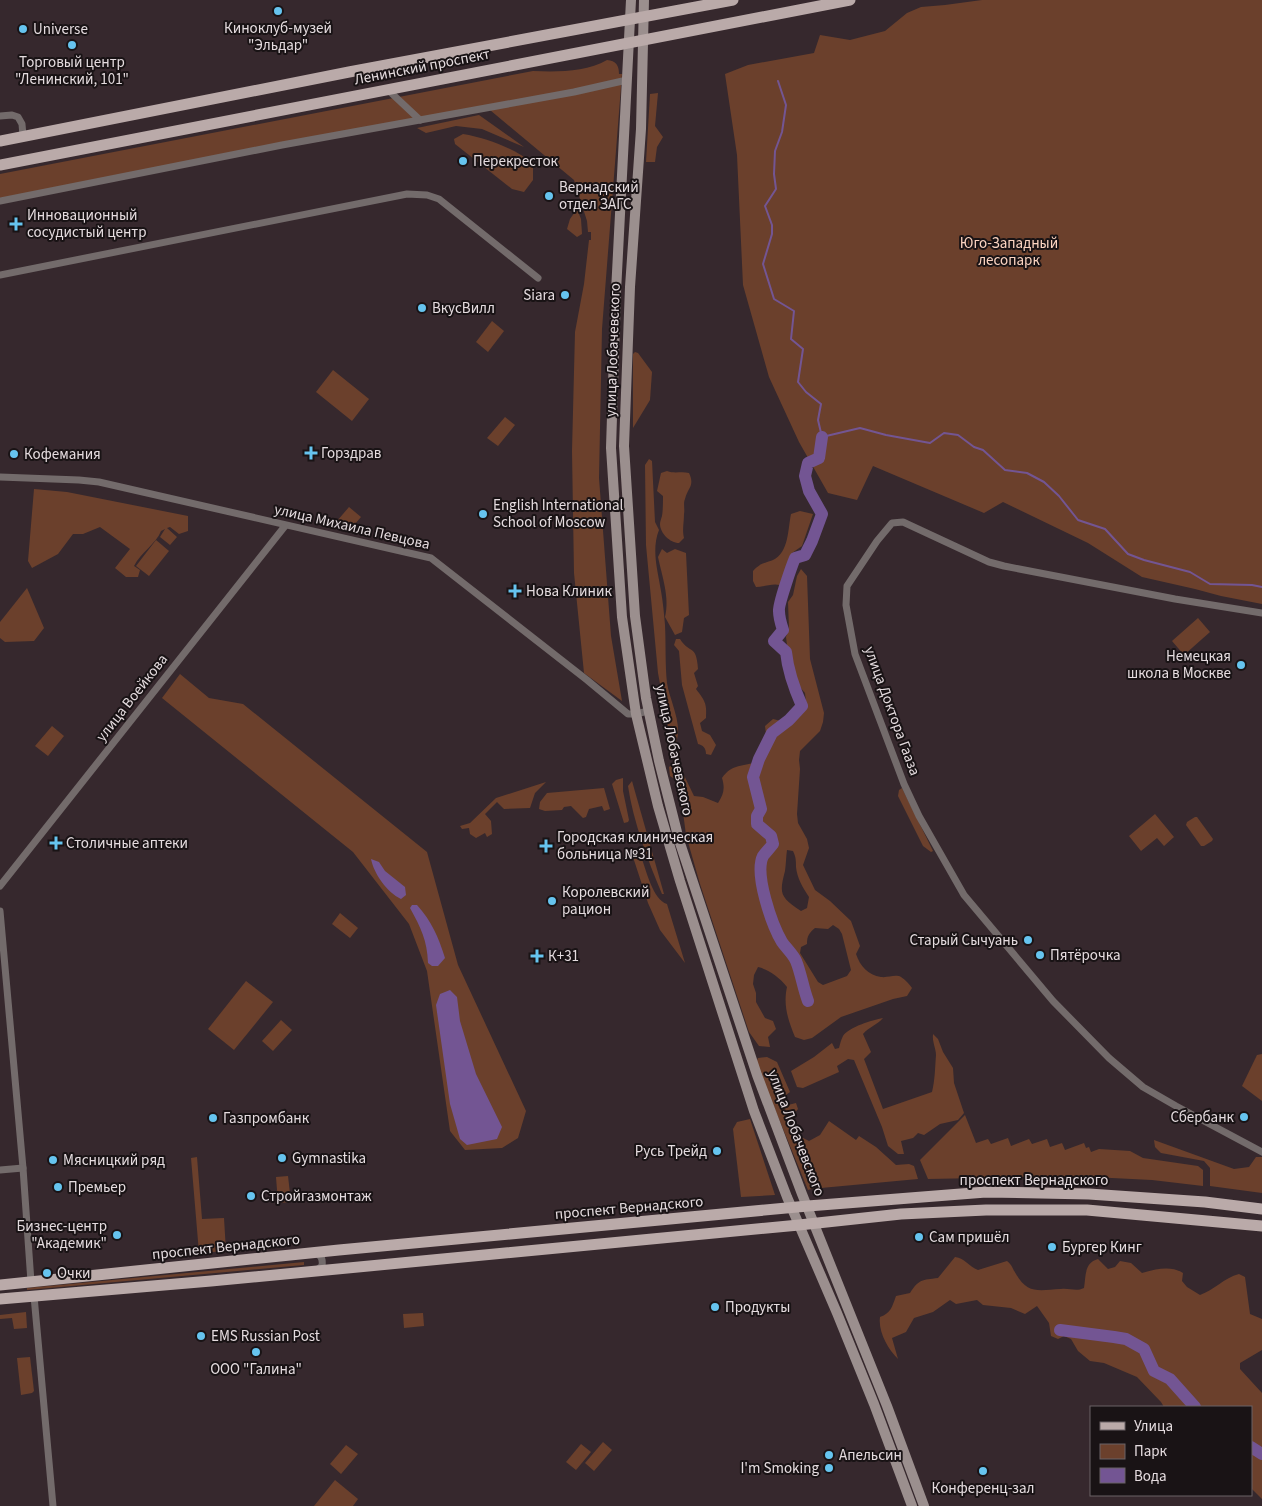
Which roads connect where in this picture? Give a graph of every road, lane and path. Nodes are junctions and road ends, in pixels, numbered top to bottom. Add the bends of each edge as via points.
1 (631, 0) edge
2 (644, 0) edge
3 (734, 0) edge
4 (850, 0) edge
5 (643, 17) junction
6 (630, 19) junction
7 (642, 39) junction
8 (629, 41) junction
9 (627, 80) junction
10 (386, 90) junction
11 (0, 116) edge
12 (420, 120) junction
13 (23, 136) junction
14 (0, 141) edge
15 (0, 165) edge
16 (0, 201) edge
17 (0, 275) edge
18 (538, 278) dead end
19 (0, 477) edge
20 (285, 526) junction
21 (1262, 612) edge
22 (648, 711) junction
23 (636, 714) junction
24 (0, 886) edge
25 (0, 911) edge
26 (3, 967) edge
27 (1262, 1152) edge
28 (23, 1168) junction
29 (0, 1170) edge
30 (808, 1206) junction
31 (792, 1208) junction
32 (1262, 1209) edge
33 (814, 1224) junction
34 (799, 1225) junction
35 (1262, 1226) edge
36 (312, 1253) junction
37 (314, 1271) junction
38 (31, 1282) junction
39 (0, 1285) edge
40 (34, 1296) junction
41 (0, 1299) edge
42 (53, 1506) edge
43 (912, 1506) edge
44 (924, 1506) edge

1 - 6 main road, улица Лобачевского
2 - 5 main road, улица Лобачевского
3 - 5 main road, Ленинский проспект
4 - 7 main road, Ленинский проспект
5 - 6 main road, Ленинский проспект
5 - 7 main road, улица Лобачевского
6 - 8 main road, улица Лобачевского
6 - 13 main road, Ленинский проспект
7 - 8 main road, Ленинский проспект
7 - 22 main road, улица Лобачевского via 624,446 635,616
8 - 9 main road, улица Лобачевского
8 - 10 main road, Ленинский проспект
9 - 12 street
9 - 23 main road, улица Лобачевского via 611,448 622,617
10 - 12 street
10 - 15 main road, Ленинский проспект
11 - 13 street via 18,117
12 - 16 street
13 - 14 main road, Ленинский проспект
17 - 18 street via 407,194 439,199
19 - 20 street, улица Михаила Певцова via 99,482
20 - 23 street, улица Михаила Певцова via 432,558 624,711
20 - 24 street, улица Воейкова
21 - 27 street, улица Доктора Гааза via 1004,566 902,522 892,523 847,586 846,605 856,659 904,784 964,895 1053,1001 1109,1058 1143,1087
22 - 23 street
22 - 30 main road, улица Лобачевского via 658,761 689,871 757,1074
23 - 31 main road, улица Лобачевского via 680,881 743,1077
25 - 26 street
26 - 28 street
28 - 29 street
28 - 38 street
30 - 31 main road, проспект Вернадского
30 - 32 main road, проспект Вернадского via 986,1192 1089,1194
30 - 33 main road, улица Лобачевского
31 - 34 main road, улица Лобачевского
31 - 36 main road, проспект Вернадского
33 - 34 main road, проспект Вернадского
33 - 35 main road, проспект Вернадского via 909,1214 1078,1210
33 - 44 main road, улица Лобачевского
34 - 37 main road, проспект Вернадского
34 - 43 main road, улица Лобачевского
36 - 37 street via 318,1254 322,1260 320,1268
36 - 38 main road, проспект Вернадского
37 - 40 main road, проспект Вернадского
38 - 39 main road, проспект Вернадского
40 - 41 main road, проспект Вернадского
40 - 42 street

